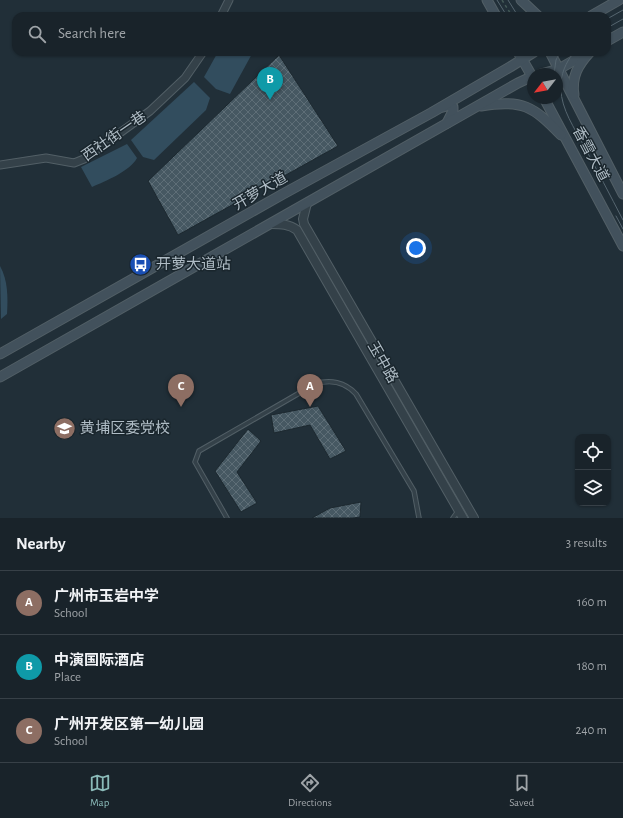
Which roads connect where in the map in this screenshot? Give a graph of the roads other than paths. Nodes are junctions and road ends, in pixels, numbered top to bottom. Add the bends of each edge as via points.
1 (229, 0) edge
2 (487, 0) edge
3 (520, 0) edge
4 (619, 0) edge
5 (223, 12) edge
6 (494, 12) edge
7 (527, 12) edge
8 (534, 12) edge
9 (598, 12) edge
10 (623, 32) edge
11 (611, 39) edge
12 (200, 56) edge
13 (520, 56) edge
14 (552, 56) edge
15 (582, 56) edge
16 (586, 56) edge
17 (529, 68) edge
18 (558, 68) edge
19 (561, 68) edge
20 (563, 77) edge
21 (527, 79) edge
22 (575, 101) junction
23 (547, 104) edge
24 (440, 107) junction
25 (474, 108) junction
26 (447, 123) junction
27 (568, 142) junction
28 (0, 165) edge
29 (623, 194) edge
30 (307, 203) junction
31 (272, 224) junction
32 (623, 246) edge
33 (0, 351) edge
34 (0, 377) edge
35 (459, 510) junction
36 (227, 518) edge
37 (419, 518) edge
38 (453, 518) edge
39 (463, 518) edge
40 (474, 518) edge

1 - 5 street
2 - 6 main road
3 - 7 main road
3 - 8 main road
4 - 9 main road
10 - 11 main road
12 - 28 street, 西社街一巷 via 185,78 150,111 84,159 74,163 46,158
13 - 17 main road
13 - 24 main road, 开萝大道
14 - 18 main road, 香雪大道
15 - 19 main road
16 - 22 main road via 574,77
20 - 22 main road, 香雪大道
21 - 25 main road
22 - 29 main road, 香雪大道
23 - 27 main road, 香雪大道
24 - 26 main road via 453,107
24 - 33 main road, 开萝大道
25 - 26 main road
25 - 27 main road via 497,104 528,107 548,121
26 - 30 main road
27 - 32 main road, 香雪大道
30 - 31 main road
30 - 40 street, 玉中路 via 304,224
31 - 34 main road
31 - 35 street, 玉中路 via 290,226 297,230
35 - 38 lane
35 - 39 street, 玉中路
36 - 37 lane via 195,462 199,451 315,384 325,381 350,387 356,394 414,491

